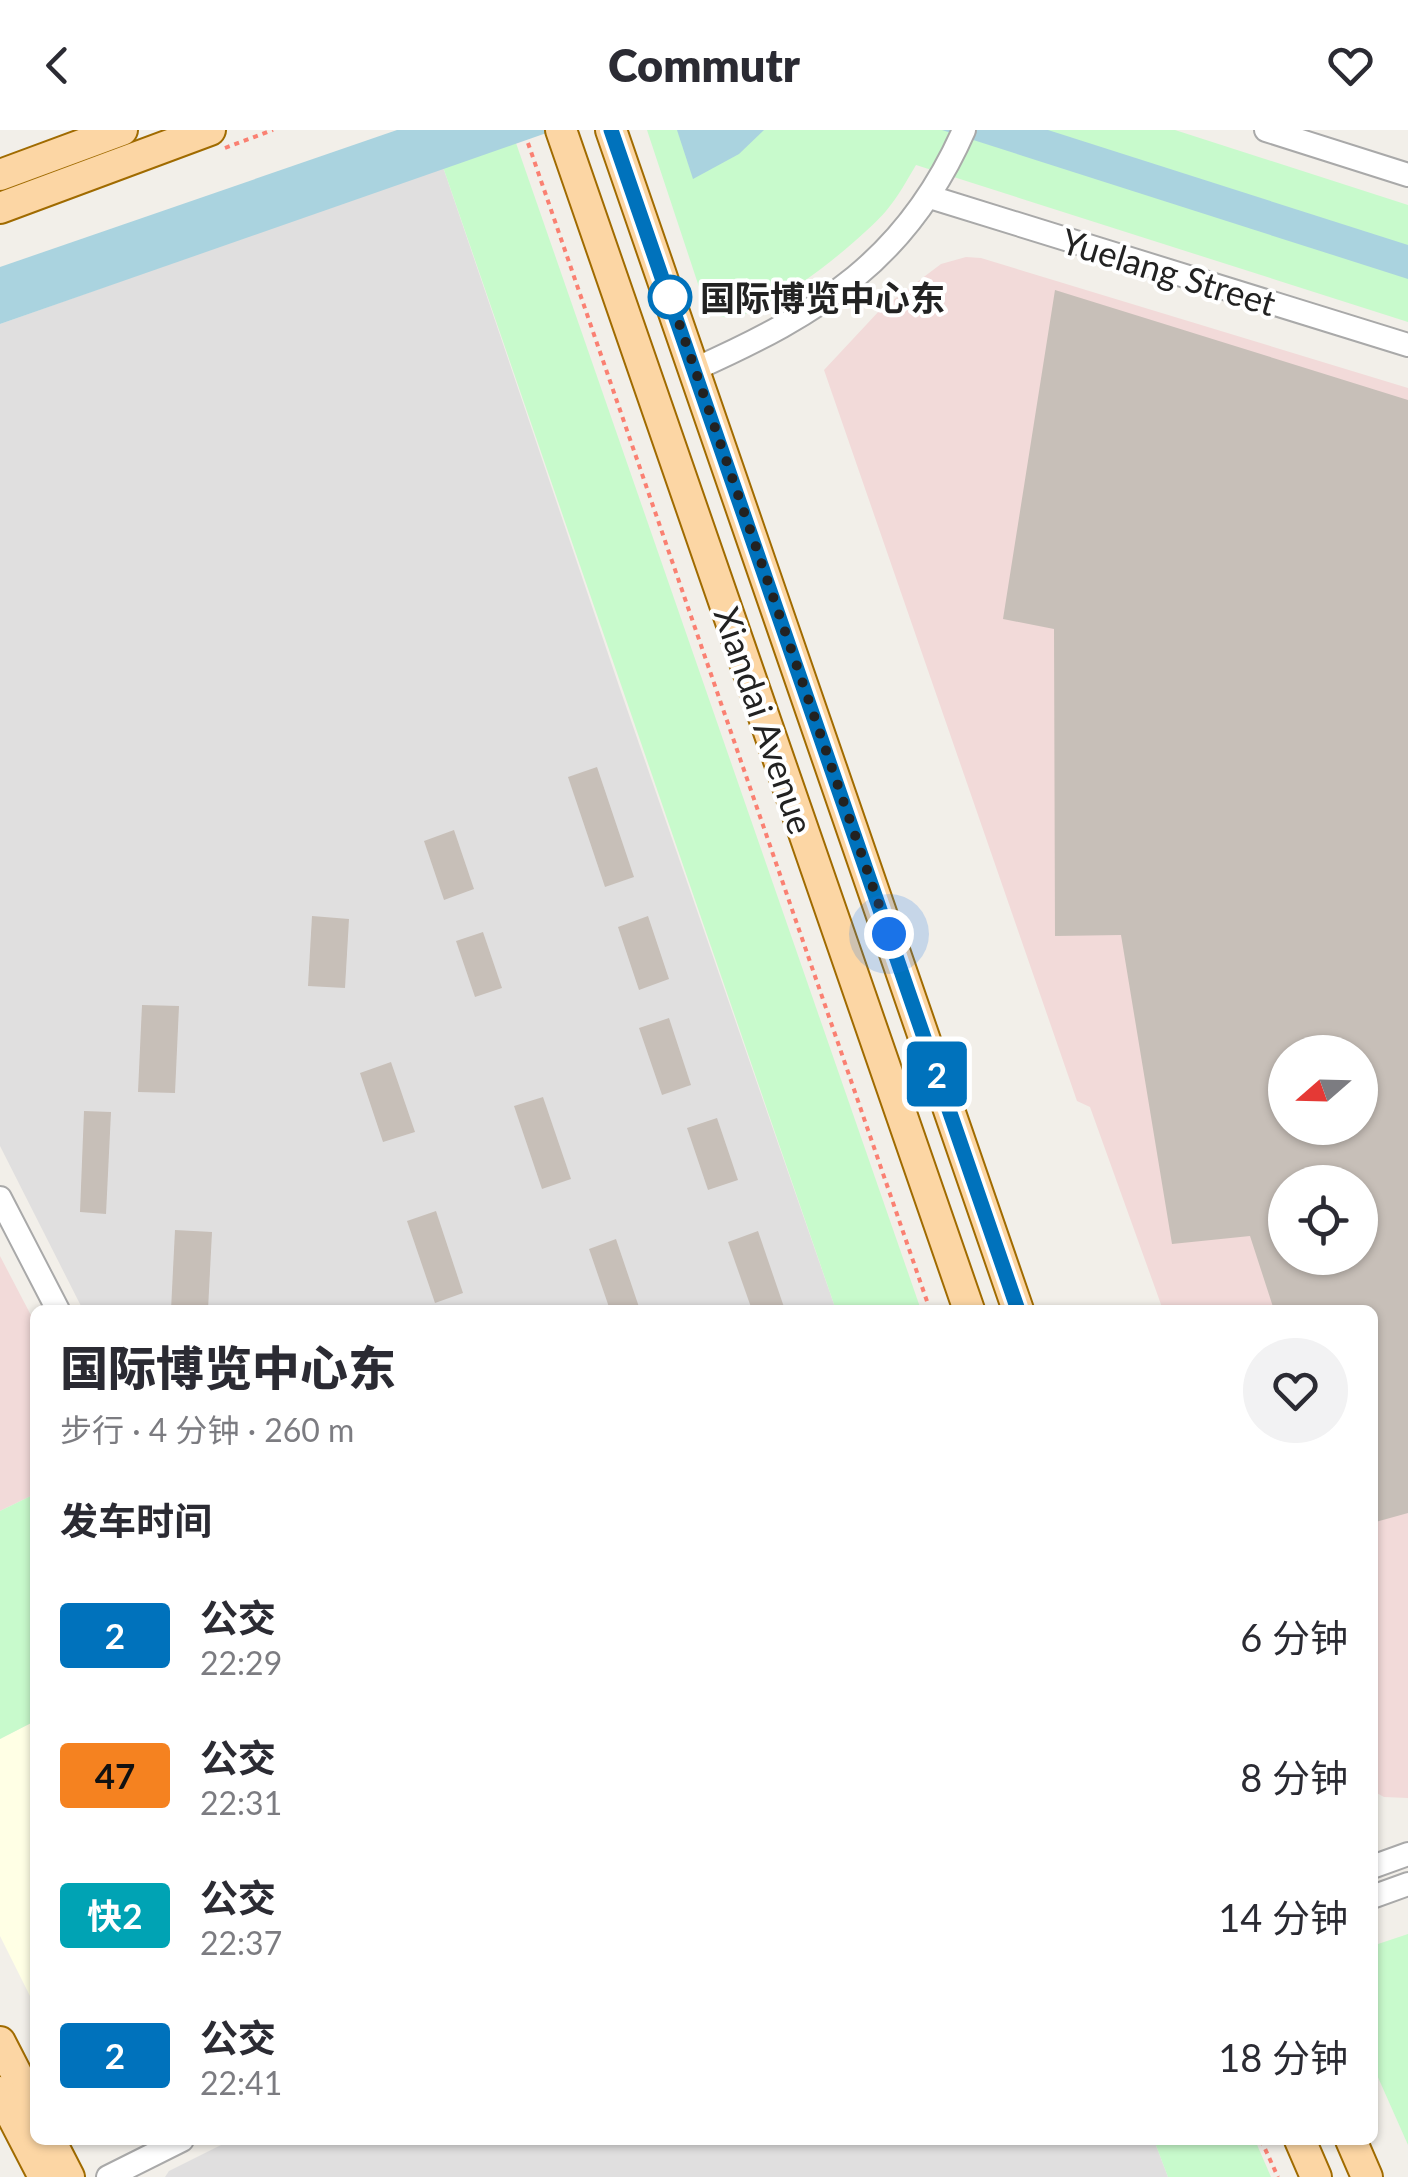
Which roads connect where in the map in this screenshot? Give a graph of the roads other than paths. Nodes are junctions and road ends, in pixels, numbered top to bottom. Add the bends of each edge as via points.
1 (122, 130) edge
2 (210, 130) edge
3 (560, 130) edge
4 (611, 130) edge
5 (964, 130) edge
6 (1266, 130) edge
7 (0, 175) edge
8 (1408, 175) edge
9 (930, 197) junction
10 (0, 208) edge
11 (1408, 345) edge
12 (695, 368) junction
13 (0, 1198) edge
14 (55, 1305) edge
15 (967, 1305) edge
16 (1016, 1305) edge
17 (1408, 1854) edge
18 (1378, 1865) edge
19 (1408, 1884) edge
20 (1378, 1895) edge
21 (0, 2042) edge
22 (0, 2092) edge
23 (30, 2100) edge
24 (53, 2145) edge
25 (172, 2145) edge
26 (1302, 2145) edge
27 (1353, 2145) edge
28 (44, 2177) edge
29 (69, 2177) edge
30 (108, 2177) edge
31 (1316, 2177) edge
32 (1366, 2177) edge

1 - 7 main road
2 - 10 main road
3 - 15 main road, Xiandai Avenue
4 - 12 main road, Xiandai Avenue
5 - 9 street
6 - 8 street
9 - 11 street, Yuelang Street
9 - 12 street via 892,245 839,290
12 - 16 main road, Xiandai Avenue
13 - 14 street
17 - 18 street
19 - 20 street
21 - 23 main road
22 - 28 main road
24 - 29 main road
25 - 30 street
26 - 31 main road
27 - 32 main road

